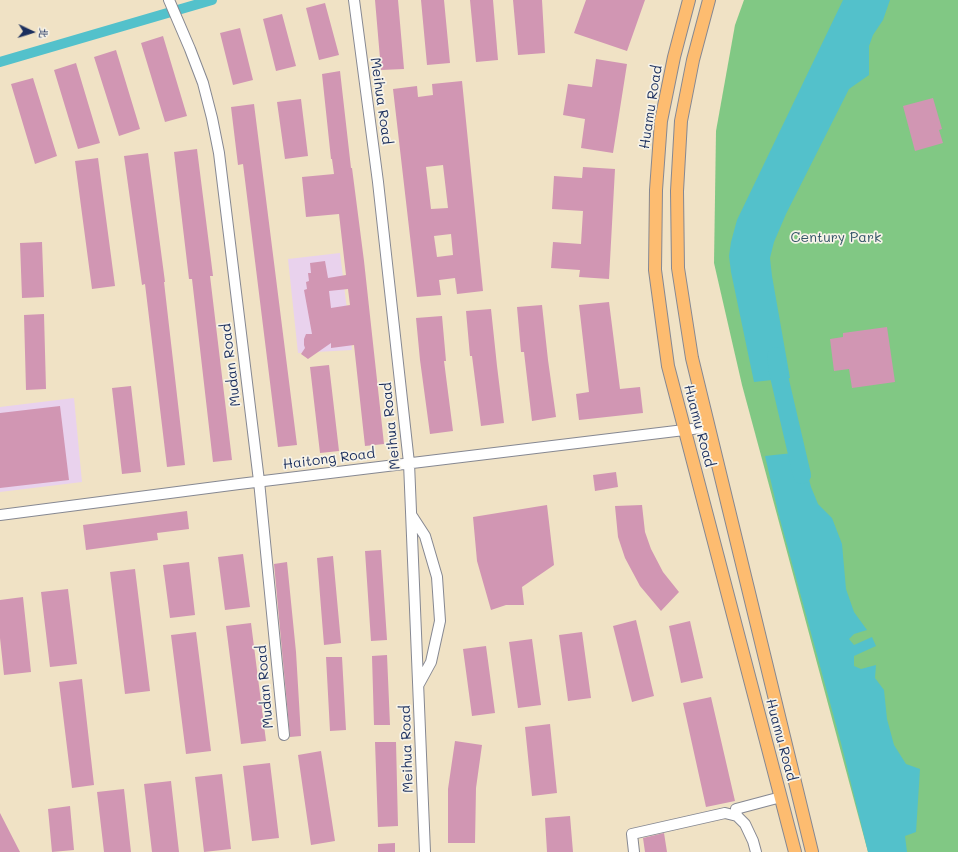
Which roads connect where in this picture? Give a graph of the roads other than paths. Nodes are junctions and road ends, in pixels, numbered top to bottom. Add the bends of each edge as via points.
1 (168, 0) edge
2 (354, 0) edge
3 (689, 0) edge
4 (709, 0) edge
5 (708, 427) junction
6 (684, 430) junction
7 (409, 463) junction
8 (259, 481) junction
9 (0, 515) edge
10 (412, 516) junction
11 (419, 684) junction
12 (284, 735) dead end
13 (781, 797) junction
14 (737, 816) junction
15 (425, 852) edge
16 (634, 852) edge
17 (756, 852) edge
18 (795, 852) edge
19 (812, 852) edge

1 - 8 street, Mudan Road via 203,83 218,148
2 - 7 street, Meihua Road via 378,182
3 - 6 main road, Huamu Road via 661,121 656,206 656,277 668,366
4 - 5 main road, Huamu Road via 681,121 677,191 678,268 692,358
5 - 6 street, Haitong Road
5 - 19 main road, Huamu Road
6 - 7 street, Haitong Road
6 - 13 main road, Huamu Road
7 - 8 street, Haitong Road
7 - 10 street, Meihua Road
8 - 9 street, Haitong Road
8 - 12 street, Mudan Road
10 - 11 street, Meihua Road
10 - 11 street via 425,536 437,577 440,621 430,662
11 - 15 street, Meihua Road
13 - 14 street via 736,809
13 - 18 main road, Huamu Road
14 - 16 street via 725,813 632,834
14 - 17 street via 745,824

